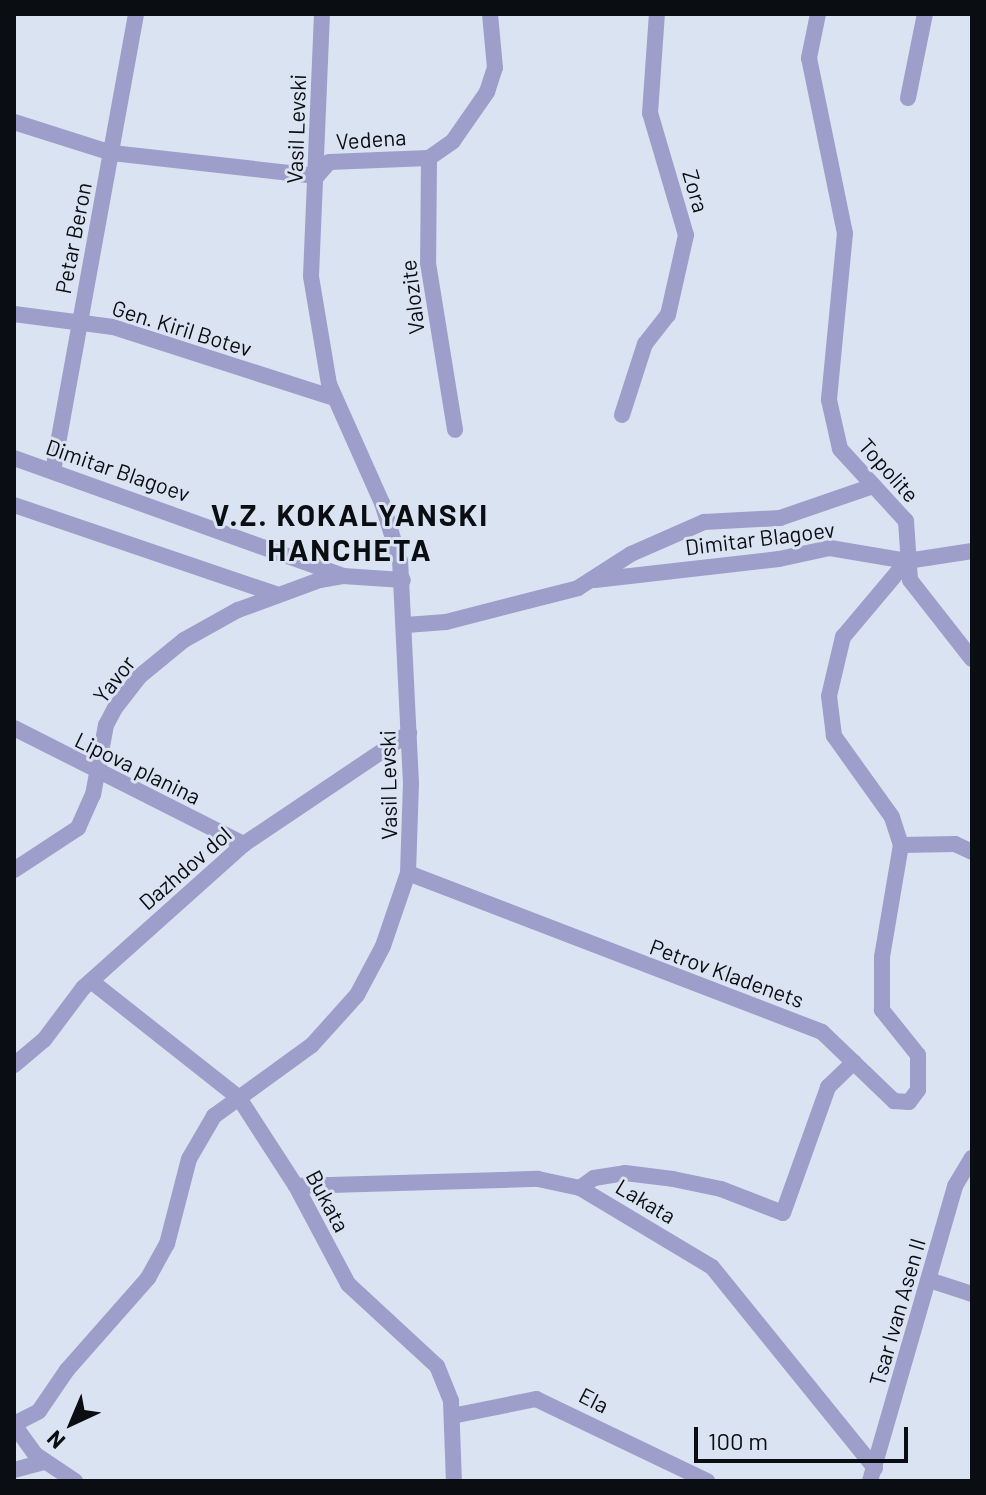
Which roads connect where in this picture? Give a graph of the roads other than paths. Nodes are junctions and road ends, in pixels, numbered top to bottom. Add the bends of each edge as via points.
1 (322, 14) edge
2 (490, 14) edge
3 (657, 14) edge
4 (818, 14) edge
5 (925, 14) edge
6 (131, 16) edge
7 (908, 98) dead end
8 (14, 122) edge
9 (112, 153) junction
10 (429, 158) junction
11 (317, 176) junction
12 (14, 314) edge
13 (79, 322) junction
14 (334, 398) junction
15 (622, 415) dead end
16 (455, 430) dead end
17 (14, 458) edge
18 (53, 471) junction
19 (873, 486) junction
20 (14, 505) edge
21 (972, 551) edge
22 (907, 561) junction
23 (343, 576) junction
24 (403, 580) junction
25 (595, 580) junction
26 (275, 594) junction
27 (406, 625) junction
28 (972, 659) edge
29 (14, 728) edge
30 (409, 733) junction
31 (98, 775) junction
32 (244, 844) junction
33 (901, 845) junction
34 (972, 852) edge
35 (14, 870) edge
36 (408, 873) junction
37 (91, 981) junction
38 (854, 1062) junction
39 (14, 1065) edge
40 (239, 1098) junction
41 (972, 1158) edge
42 (296, 1186) junction
43 (580, 1188) junction
44 (929, 1280) junction
45 (972, 1294) edge
46 (452, 1416) junction
47 (14, 1425) edge
48 (44, 1462) junction
49 (14, 1470) edge
50 (872, 1474) edge
51 (75, 1481) edge
52 (454, 1481) edge
53 (707, 1481) edge

1 - 11 street, Vasil Levski
2 - 10 street, Vedena via 495,68 487,92 453,141
3 - 15 street, Zora via 650,113 686,235 668,315 645,344
4 - 19 street, Topolite via 809,58 845,233 829,400 840,449
5 - 7 street
6 - 9 street, Petar Beron
8 - 9 street, Vedena
9 - 11 street, Vedena
9 - 13 street, Petar Beron
10 - 11 street, Vedena via 329,162
10 - 16 street, Valozite via 428,263
11 - 14 street, Vasil Levski via 311,276
12 - 13 street, Gen. Kiril Botev
13 - 14 street, Gen. Kiril Botev via 113,327
13 - 18 street, Petar Beron
14 - 24 street, Vasil Levski via 393,532
17 - 18 street, Dimitar Blagoev
18 - 23 street, Dimitar Blagoev
19 - 22 street, Topolite via 906,521
19 - 25 street, Dimitar Blagoev via 780,518 704,522 631,554
20 - 26 street
21 - 22 street, Dimitar Blagoev
22 - 25 street, Dimitar Blagoev via 830,548 779,559
22 - 28 street via 917,594
22 - 33 street via 843,637 829,696 834,736 892,817
23 - 24 street, Dimitar Blagoev
23 - 26 street, Dimitar Blagoev
24 - 27 street, Vasil Levski
25 - 27 street, Dimitar Blagoev via 446,622
26 - 31 street, Yavor via 207,625 140,676 106,725
27 - 30 street, Vasil Levski
29 - 31 street, Lipova planina
30 - 32 street, Dazhdov dol
30 - 36 street, Vasil Levski
31 - 32 street, Lipova planina
31 - 35 street, Yavor via 76,831
32 - 37 street, Dazhdov dol
33 - 34 street via 955,844
33 - 38 street, Petrov Kladenets via 882,957 882,1010 918,1055 915,1098 894,1101
36 - 38 street, Petrov Kladenets via 822,1032
36 - 40 street, Vasil Levski via 379,955 348,1007 312,1045
37 - 39 street, Dazhdov dol via 44,1040
37 - 40 street, Bukata
38 - 43 street via 828,1087 783,1213 721,1189 625,1173 594,1178
40 - 42 street, Bukata
40 - 47 street, Vasil Levski via 222,1107 197,1140 167,1244 148,1278 67,1370 39,1411
41 - 44 street, Tsar Ivan Asen II via 955,1186
42 - 43 street, Lakata via 538,1179
42 - 46 street, Bukata via 348,1284 437,1366 448,1387
43 - 50 street, Lakata via 712,1267
44 - 45 street
44 - 50 street, Tsar Ivan Asen II
46 - 52 street, Bukata
46 - 53 street, Ela via 536,1399
47 - 48 street
48 - 49 street
48 - 51 street

